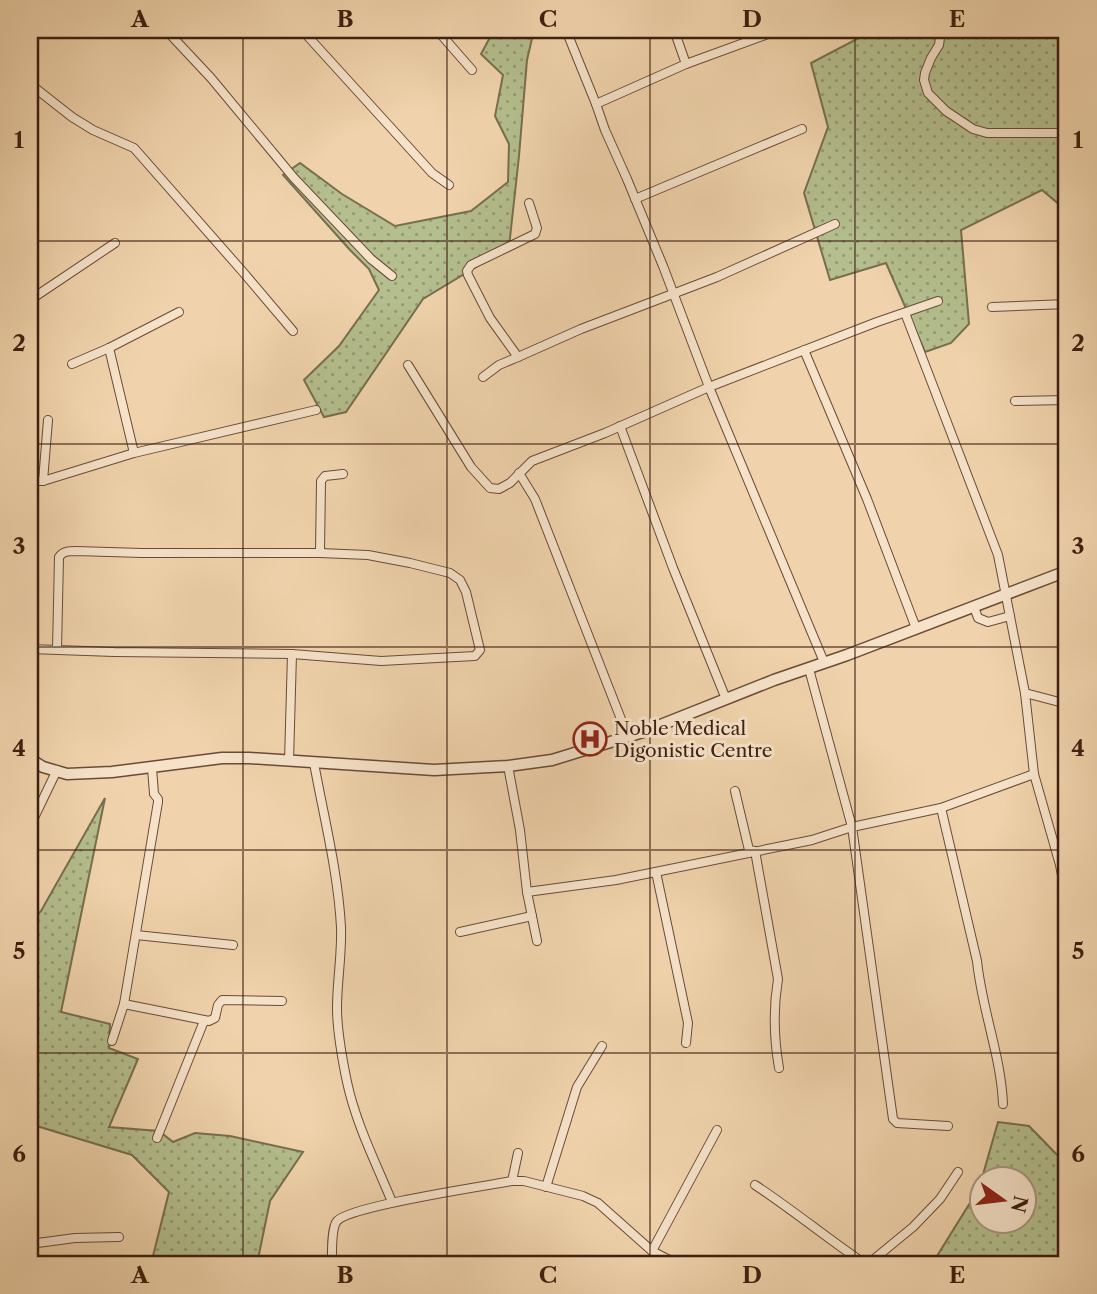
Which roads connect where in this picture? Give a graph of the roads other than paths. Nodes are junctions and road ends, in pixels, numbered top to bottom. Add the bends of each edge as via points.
1 (166, 30) edge
2 (302, 30) edge
3 (437, 30) edge
4 (566, 30) edge
5 (674, 30) edge
6 (779, 30) edge
7 (941, 30) edge
8 (686, 64) junction
9 (472, 70) dead end
10 (30, 84) edge
11 (596, 104) junction
12 (802, 129) dead end
13 (1067, 133) edge
14 (449, 185) dead end
15 (635, 199) junction
16 (529, 203) dead end
17 (835, 224) dead end
18 (115, 243) dead end
19 (392, 276) dead end
20 (674, 295) junction
21 (30, 300) edge
22 (938, 301) dead end
23 (1067, 304) edge
24 (992, 307) dead end
25 (179, 312) dead end
26 (905, 313) junction
27 (293, 331) dead end
28 (109, 348) junction
29 (804, 350) junction
30 (518, 356) junction
31 (72, 364) dead end
32 (408, 365) dead end
33 (482, 377) dead end
34 (709, 387) junction
35 (1067, 400) edge
36 (1015, 401) dead end
37 (316, 410) dead end
38 (48, 420) dead end
39 (620, 426) junction
40 (134, 453) junction
41 (519, 473) junction
42 (343, 474) dead end
43 (30, 481) edge
44 (43, 481) junction
45 (320, 553) junction
46 (1067, 571) edge
47 (1005, 594) junction
48 (974, 607) junction
49 (1010, 617) junction
50 (916, 628) junction
51 (30, 649) edge
52 (57, 650) junction
53 (292, 654) junction
54 (824, 662) junction
55 (809, 669) junction
56 (1025, 693) junction
57 (726, 699) junction
58 (1067, 704) edge
59 (628, 737) junction
60 (30, 759) edge
61 (289, 761) junction
62 (314, 763) junction
63 (508, 766) junction
64 (152, 768) junction
65 (57, 770) junction
66 (1034, 774) junction
67 (735, 791) dead end
68 (941, 808) junction
69 (30, 826) edge
70 (852, 827) junction
71 (755, 851) junction
72 (1063, 865) edge
73 (656, 872) junction
74 (527, 892) junction
75 (1067, 900) edge
76 (532, 916) junction
77 (460, 932) dead end
78 (136, 935) junction
79 (537, 942) dead end
80 (233, 945) dead end
81 (282, 1001) dead end
82 (124, 1004) junction
83 (204, 1021) junction
84 (113, 1041) dead end
85 (686, 1043) dead end
86 (602, 1046) dead end
87 (779, 1068) dead end
88 (1003, 1104) dead end
89 (948, 1126) dead end
90 (717, 1130) dead end
91 (157, 1138) dead end
92 (518, 1153) dead end
93 (958, 1172) dead end
94 (512, 1181) junction
95 (755, 1185) dead end
96 (547, 1188) junction
97 (392, 1202) junction
98 (118, 1237) dead end
99 (30, 1244) edge
100 (652, 1251) junction
101 (331, 1264) edge
102 (677, 1264) edge
103 (867, 1264) edge

1 - 19 street via 294,178
2 - 14 street via 432,173
3 - 9 street
4 - 11 street
5 - 8 street
6 - 8 street
7 - 13 street via 924,80 928,93 946,111 972,129 987,133
8 - 11 street
10 - 27 street via 93,130 134,148
11 - 15 street
12 - 15 street
15 - 20 street
16 - 30 street via 536,234 467,271 490,318
17 - 20 street
18 - 21 street
20 - 30 street
20 - 34 street
22 - 26 street
23 - 24 street
25 - 28 street
26 - 29 street
26 - 47 street via 998,555
28 - 31 street
28 - 40 street
29 - 34 street
29 - 50 street
30 - 33 street
32 - 41 street via 471,467 490,488 499,489
34 - 39 street
34 - 54 street
35 - 36 street
37 - 40 street
38 - 44 street
39 - 41 street via 532,461
39 - 57 street
40 - 44 street
41 - 59 street via 535,499
42 - 45 street via 325,476 321,481
43 - 44 street
45 - 52 street via 68,551 59,557 58,565
45 - 53 street via 368,555 458,577 466,592 479,652 475,656 381,661
46 - 47 street
47 - 48 street
47 - 49 street
48 - 49 street via 978,618 988,622
48 - 50 street
49 - 56 street
50 - 54 street
51 - 52 street
52 - 53 street
53 - 61 street
54 - 55 street
55 - 57 street
55 - 70 street
56 - 58 street
56 - 66 street
57 - 59 street
59 - 63 street via 552,760
60 - 65 street
61 - 62 street
61 - 64 street via 222,758
62 - 63 street via 434,771
62 - 97 street via 339,905 337,1010 347,1083
63 - 74 street
64 - 65 street via 67,774
64 - 78 street via 153,794 158,802
65 - 69 street
66 - 68 street
66 - 72 street
67 - 71 street via 749,850
68 - 70 street
68 - 88 street via 1002,1079
70 - 71 street
70 - 89 street via 893,1119
71 - 73 street
71 - 87 street via 778,979 774,1043
72 - 75 street
73 - 74 street
73 - 85 street via 688,1023
74 - 76 street
76 - 77 street
76 - 79 street
78 - 80 street
78 - 82 street
81 - 83 street via 222,1000 215,1018
82 - 83 street
82 - 84 street
83 - 91 street
86 - 96 street via 577,1087
90 - 100 street
92 - 94 street
93 - 103 street via 914,1227
94 - 96 street
94 - 97 street
95 - 103 street
96 - 100 street via 598,1203
97 - 101 street via 337,1220
98 - 99 street
100 - 102 street

